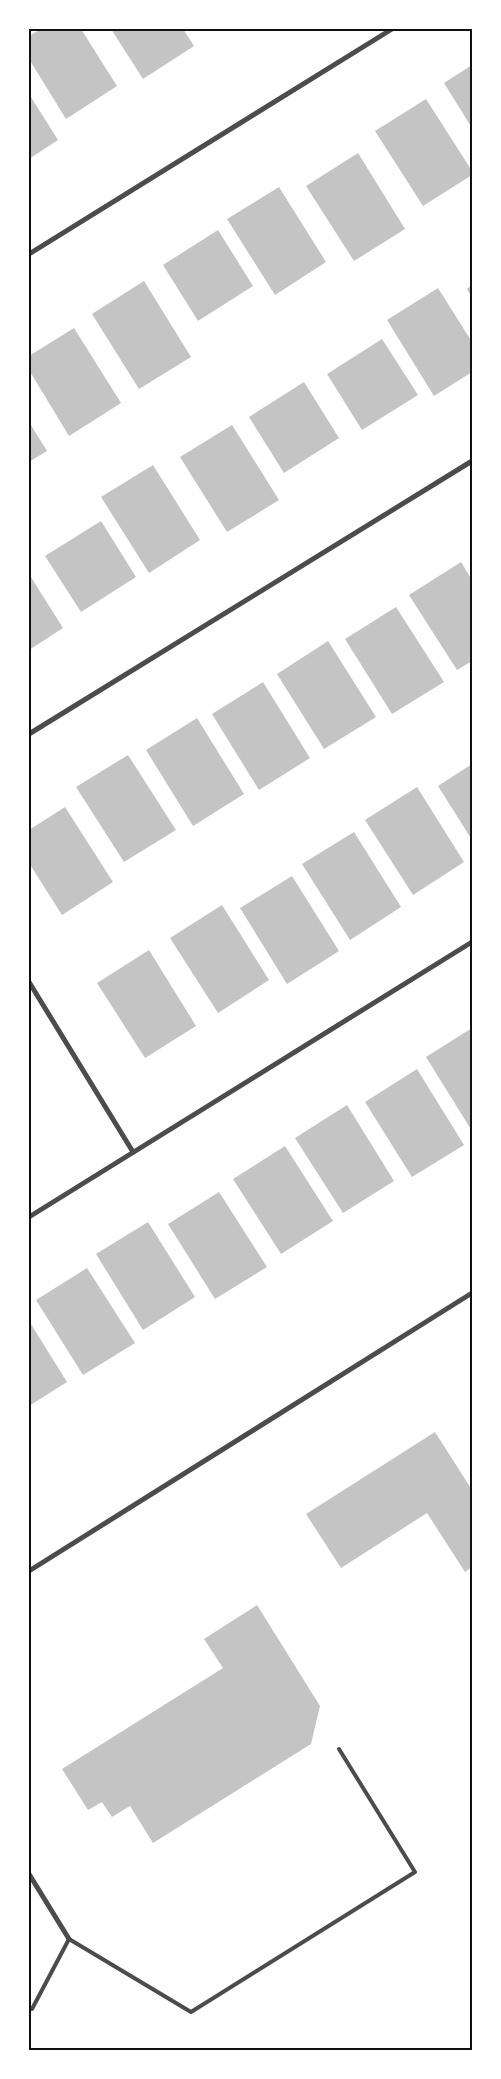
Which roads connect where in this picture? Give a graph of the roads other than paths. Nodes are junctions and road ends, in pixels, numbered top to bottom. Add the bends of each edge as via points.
1 (392, 29) edge
2 (29, 254) edge
3 (472, 461) edge
4 (29, 734) edge
5 (472, 942) edge
6 (29, 982) edge
7 (133, 1152) junction
8 (29, 1217) edge
9 (472, 1293) edge
10 (29, 1572) edge
11 (338, 1749) dead end
12 (29, 1874) edge
13 (68, 1939) junction
14 (32, 2009) dead end

1 - 2 street
3 - 4 street
5 - 7 street
6 - 7 street
7 - 8 street
9 - 10 street
11 - 13 lane via 415,1872 190,2012
12 - 13 street
13 - 14 lane

